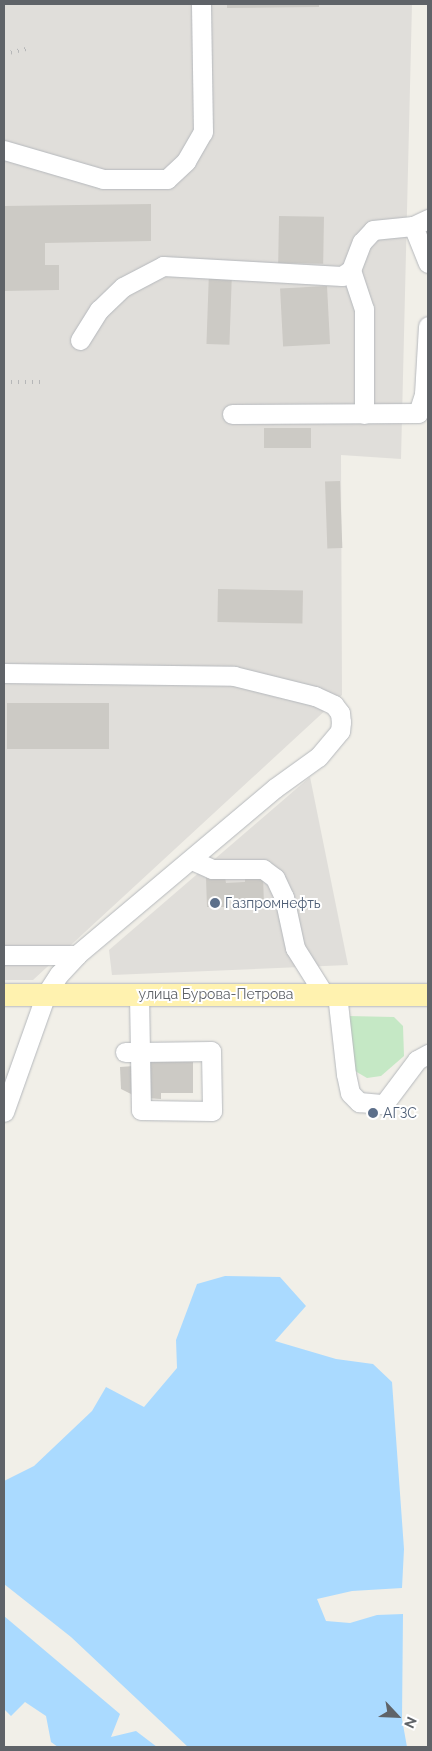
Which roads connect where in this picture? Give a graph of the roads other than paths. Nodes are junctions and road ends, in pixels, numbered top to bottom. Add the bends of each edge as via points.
1 (201, 4) edge
2 (4, 150) edge
3 (421, 222) edge
4 (428, 263) edge
5 (351, 270) junction
6 (428, 326) edge
7 (80, 340) dead end
8 (232, 414) dead end
9 (364, 414) junction
10 (4, 673) edge
11 (192, 860) junction
12 (4, 955) edge
13 (77, 955) junction
14 (37, 994) junction
15 (139, 994) junction
16 (331, 994) junction
17 (4, 995) edge
18 (428, 995) edge
19 (132, 1052) junction
20 (428, 1054) edge
21 (4, 1112) edge

1 - 2 street via 203,132 186,161 167,180 103,179
3 - 4 street
3 - 5 street via 373,230 362,242
5 - 7 street via 342,276 163,266 123,287 99,310
5 - 9 street via 364,309
6 - 9 street via 424,394 418,413
8 - 9 street
10 - 11 street via 234,676 315,696 334,705 340,713 340,731 318,757 275,788
11 - 13 street
11 - 16 street via 212,869 263,869 275,878 284,897 294,948
12 - 13 street
13 - 14 street
14 - 15 main road, улица Бурова-Петрова
14 - 17 main road, улица Бурова-Петрова
14 - 21 street
15 - 16 main road, улица Бурова-Петрова
15 - 19 street
16 - 18 main road, улица Бурова-Петрова
16 - 20 street via 350,1093 359,1102 384,1104 417,1060
19 - 19 street via 141,1110 212,1111 211,1051

